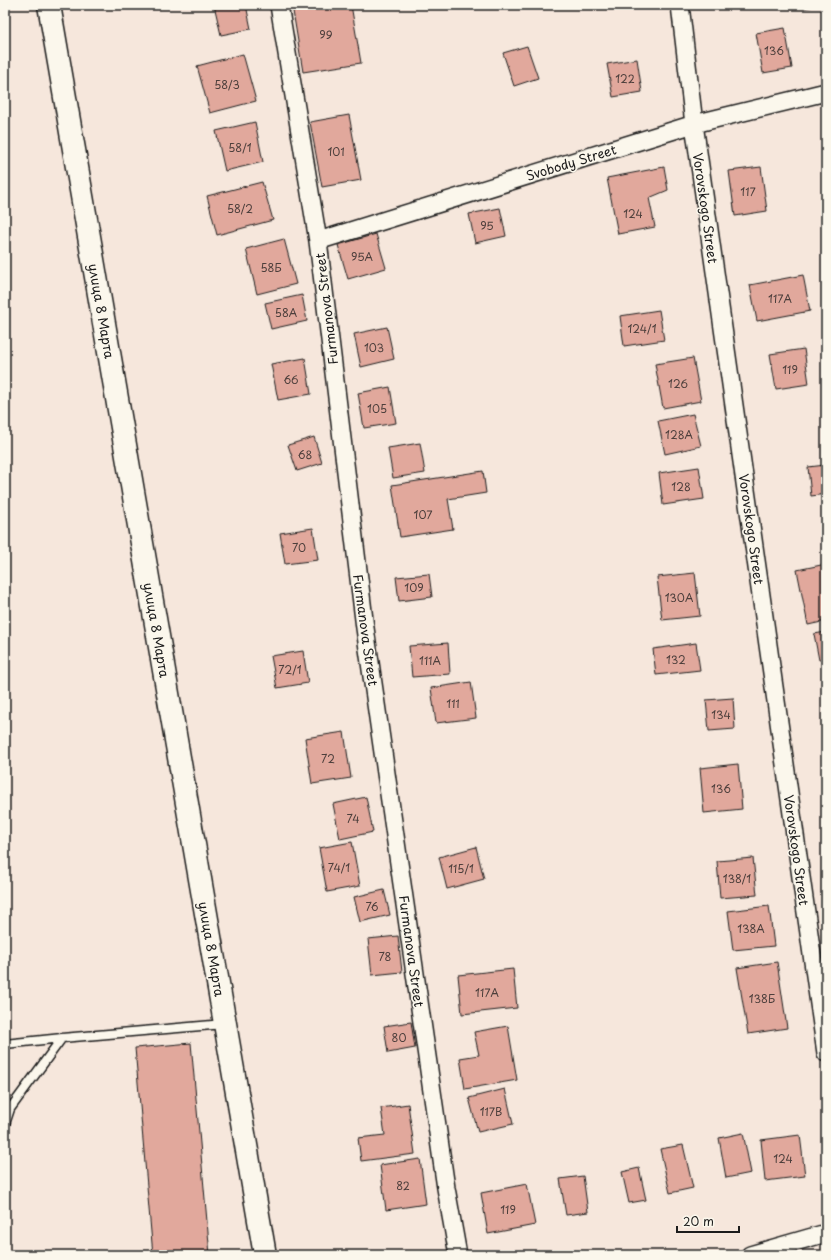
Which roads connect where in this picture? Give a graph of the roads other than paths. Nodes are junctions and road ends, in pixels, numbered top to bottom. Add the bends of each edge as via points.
1 (49, 5) edge
2 (279, 5) edge
3 (680, 5) edge
4 (826, 92) edge
5 (694, 124) junction
6 (318, 241) junction
7 (225, 1024) junction
8 (62, 1038) junction
9 (5, 1044) edge
10 (826, 1053) edge
11 (5, 1124) edge
12 (826, 1233) edge
13 (264, 1255) edge
14 (458, 1255) edge
15 (750, 1255) edge

1 - 7 main road, улица 8 Марта
2 - 6 street, Furmanova Street
3 - 5 street, Vorovskogo Street
4 - 5 street, Svobody Street
5 - 6 street, Svobody Street
5 - 10 street, Vorovskogo Street
6 - 14 street, Furmanova Street via 365,628 446,1188
7 - 8 lane
7 - 13 main road, улица 8 Марта
8 - 9 lane
8 - 11 lane via 10,1109
12 - 15 street

